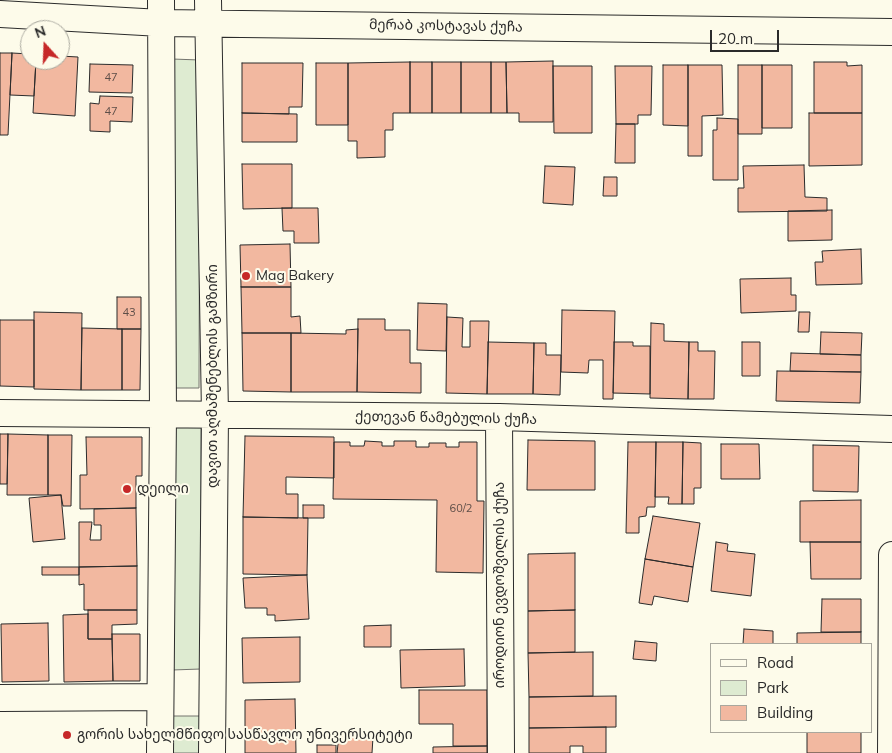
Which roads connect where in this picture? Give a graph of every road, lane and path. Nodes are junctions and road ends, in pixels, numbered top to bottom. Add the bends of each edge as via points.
1 (208, 11) edge
2 (161, 12) edge
3 (0, 14) edge
4 (892, 32) edge
5 (0, 413) edge
6 (163, 415) junction
7 (215, 416) junction
8 (499, 417) junction
9 (892, 429) edge
10 (892, 555) edge
11 (160, 697) junction
12 (0, 698) edge
13 (160, 753) edge
14 (212, 753) edge
15 (501, 753) edge
16 (892, 753) edge

1 - 2 street, მერაბ კოსტავას ქუჩა
1 - 4 street, მერაბ კოსტავას ქუჩა
1 - 7 street, დავით აღმაშენებლის გამზირი
2 - 3 street, მერაბ კოსტავას ქუჩა
2 - 6 street
5 - 6 street, ქეთევან წამებულის ქუჩა
6 - 7 street, ქეთევან წამებულის ქუჩა
6 - 11 street
7 - 8 street, ქეთევან წამებულის ქუჩა
7 - 14 street, დავით აღმაშენებლის გამზირი
8 - 9 street, ქეთევან წამებულის ქუჩა
8 - 15 street, იროდიონ ევდოშვილის ქუჩა
10 - 16 street
11 - 12 street
11 - 13 street

